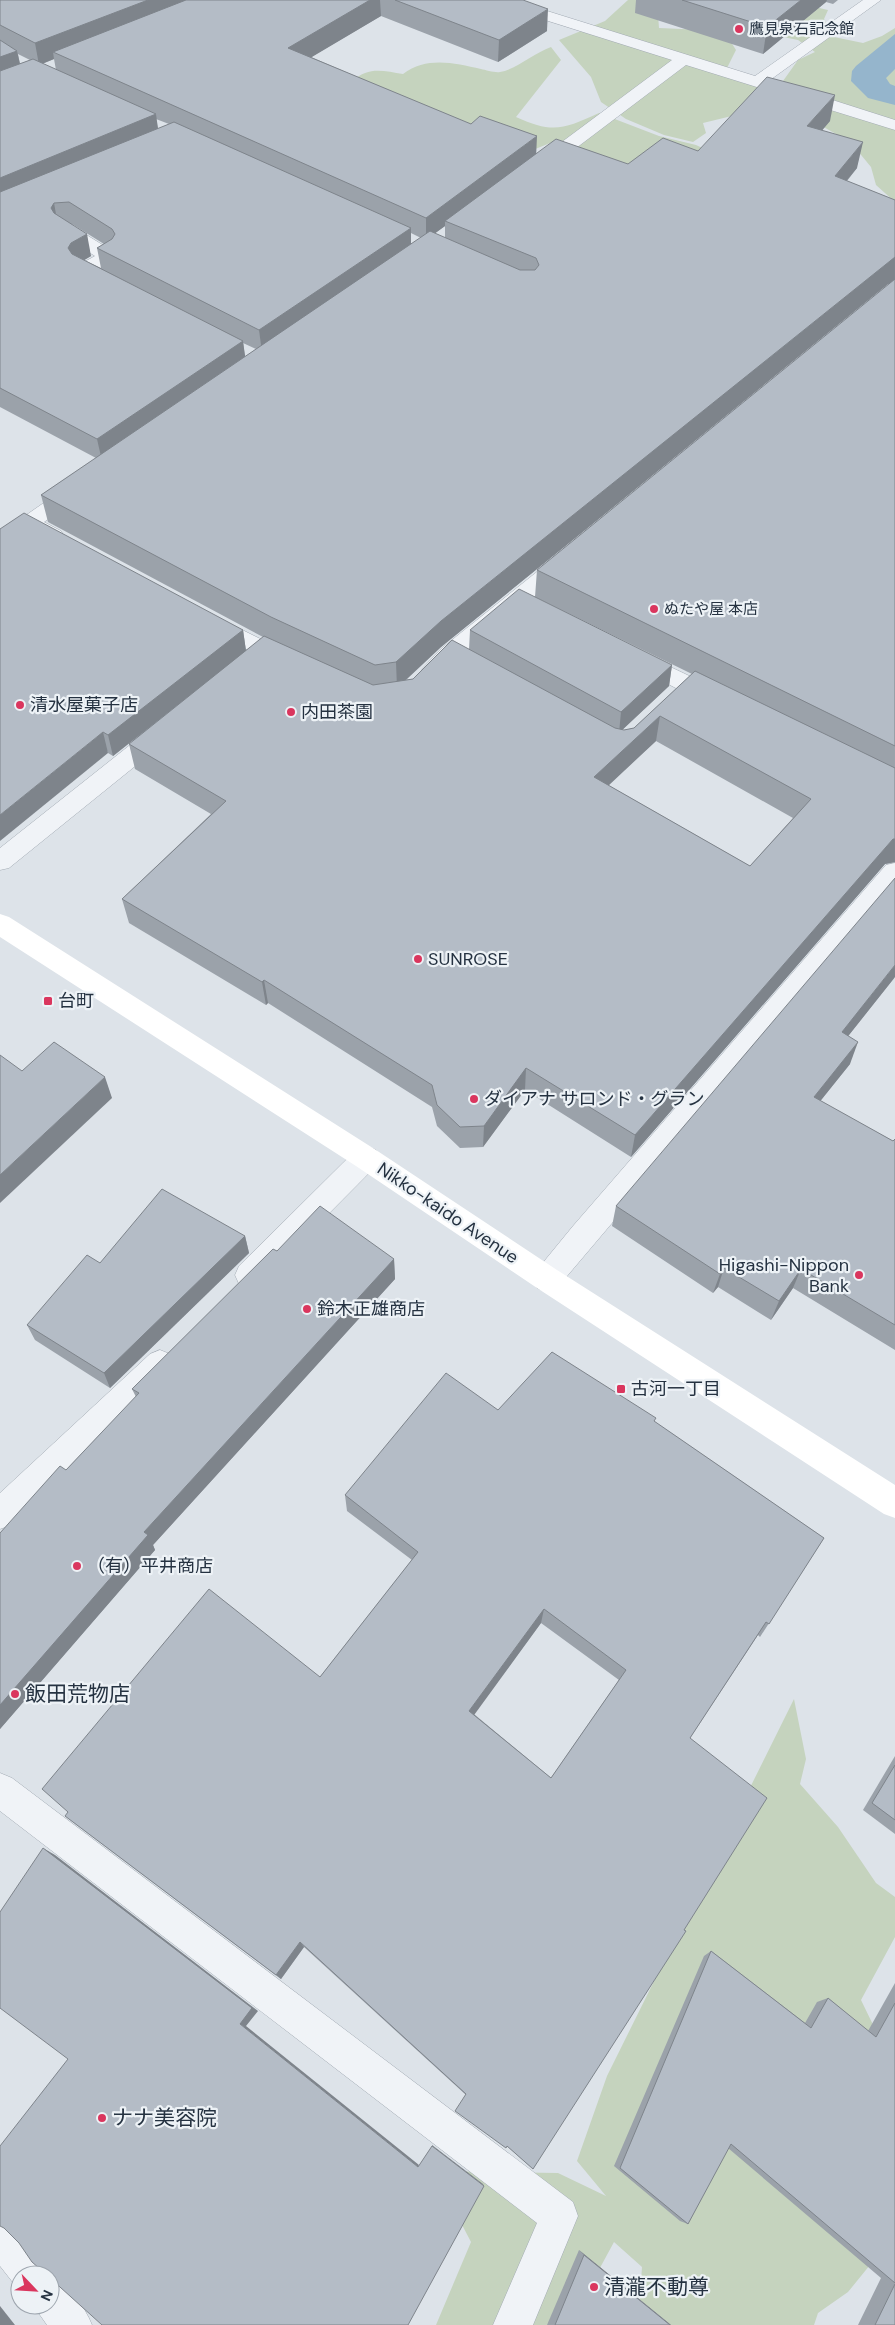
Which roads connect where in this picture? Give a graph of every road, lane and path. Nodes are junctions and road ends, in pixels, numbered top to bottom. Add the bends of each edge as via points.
1 (496, 0) edge
2 (873, 0) edge
3 (684, 60) junction
4 (757, 82) junction
5 (895, 125) edge
6 (524, 178) edge
7 (66, 230) edge
8 (117, 288) edge
9 (93, 478) edge
10 (72, 547) edge
11 (579, 548) edge
12 (195, 613) edge
13 (619, 650) edge
14 (307, 670) edge
15 (417, 684) edge
16 (739, 710) edge
17 (180, 718) edge
18 (0, 861) edge
19 (895, 872) edge
20 (0, 924) edge
21 (366, 1158) junction
22 (547, 1280) junction
23 (234, 1290) edge
24 (177, 1347) edge
25 (895, 1503) edge
26 (0, 1514) edge
27 (0, 1790) edge
28 (0, 2235) edge
29 (24, 2265) edge
30 (60, 2310) edge
31 (72, 2325) edge
32 (513, 2325) edge

1 - 3 street
2 - 4 street
3 - 4 street
3 - 6 street
4 - 5 street
7 - 8 street via 108,256 83,270
9 - 10 street via 22,528
11 - 15 street via 525,603 458,658
12 - 14 street via 257,656
13 - 16 street via 681,691
17 - 18 street
19 - 22 street
20 - 21 main road, Nikko-kaido Avenue
21 - 22 main road, Nikko-kaido Avenue
21 - 23 street
22 - 25 main road, Nikko-kaido Avenue
24 - 26 street
27 - 32 street via 559,2216
28 - 29 street
30 - 31 street

